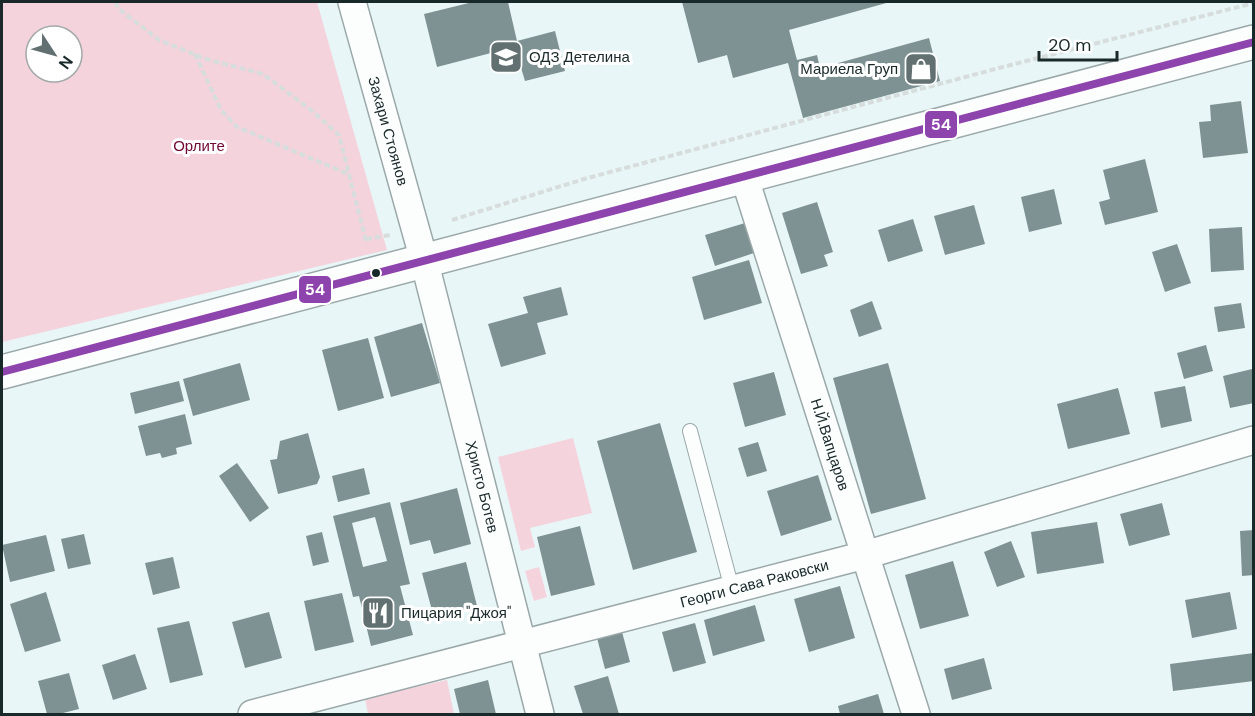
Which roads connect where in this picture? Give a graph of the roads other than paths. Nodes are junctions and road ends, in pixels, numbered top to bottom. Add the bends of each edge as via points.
1 (352, 2) edge
2 (1254, 42) edge
3 (744, 176) junction
4 (420, 245) junction
5 (2, 372) edge
6 (690, 431) dead end
7 (1254, 440) edge
8 (865, 555) junction
9 (732, 589) junction
10 (522, 644) junction
11 (252, 714) edge
12 (540, 714) edge
13 (916, 714) edge

1 - 4 street, Захари Стоянов
2 - 3 street
3 - 4 street
3 - 8 street, Н.Й.Вапцаров
4 - 5 street via 374,273
4 - 10 street, Христо Ботев
6 - 9 lane
7 - 8 street, Георги Сава Раковски
8 - 9 street, Георги Сава Раковски
8 - 13 street, Н.Й.Вапцаров
9 - 10 street, Георги Сава Раковски
10 - 11 street, Георги Сава Раковски
10 - 12 street, Христо Ботев

